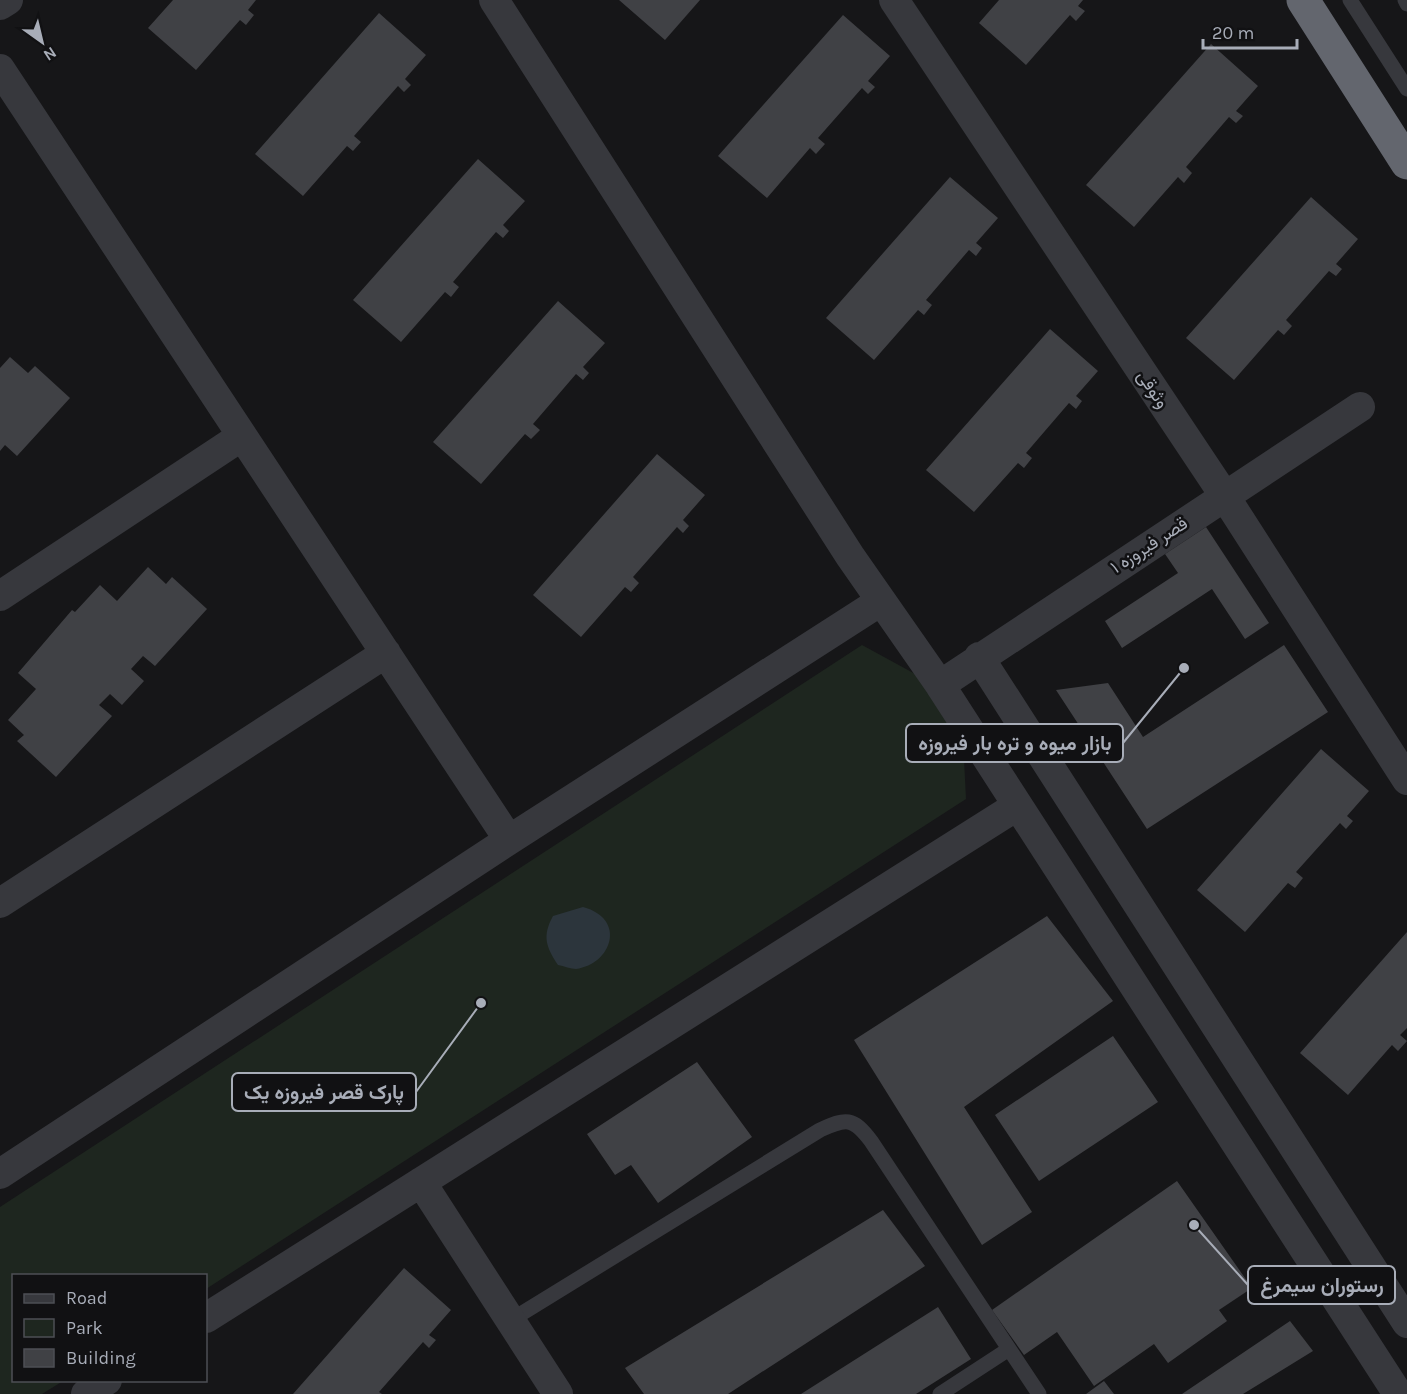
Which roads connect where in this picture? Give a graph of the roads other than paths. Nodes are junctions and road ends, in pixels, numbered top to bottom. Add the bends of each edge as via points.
1 (8, 0) edge
2 (494, 0) edge
3 (894, 0) edge
4 (1303, 0) edge
5 (1350, 0) edge
6 (1405, 0) edge
7 (1407, 4) edge
8 (0, 5) edge
9 (0, 69) edge
10 (1407, 89) edge
11 (1407, 164) edge
12 (1360, 407) dead end
13 (242, 436) junction
14 (1224, 495) junction
15 (0, 596) edge
16 (881, 601) junction
17 (386, 653) junction
18 (979, 657) junction
19 (940, 685) junction
20 (1407, 780) edge
21 (1017, 806) junction
22 (509, 840) junction
23 (0, 903) edge
24 (0, 1174) edge
25 (421, 1182) junction
26 (207, 1317) edge
27 (511, 1320) junction
28 (1407, 1323) edge
29 (1009, 1349) junction
30 (104, 1382) edge
31 (86, 1394) edge
32 (558, 1394) edge
33 (940, 1394) edge
34 (1039, 1394) edge
35 (1398, 1394) edge

1 - 8 street
2 - 16 street
3 - 14 street, وثوقی
4 - 11 highway
5 - 10 lane
6 - 7 lane
9 - 13 street
12 - 14 street, قصر فیروزه ۱
13 - 15 street
13 - 17 street
14 - 18 street, قصر فیروزه ۱
14 - 20 street, وثوقی
16 - 19 street
16 - 22 street
17 - 22 street
17 - 23 street
18 - 19 street, قصر فیروزه ۱
18 - 28 street
19 - 21 street
21 - 25 street
21 - 35 street
22 - 24 street
25 - 26 street
25 - 27 street
27 - 29 lane via 820,1130 851,1121 871,1141
27 - 32 street
29 - 33 lane
29 - 34 lane
30 - 31 street

